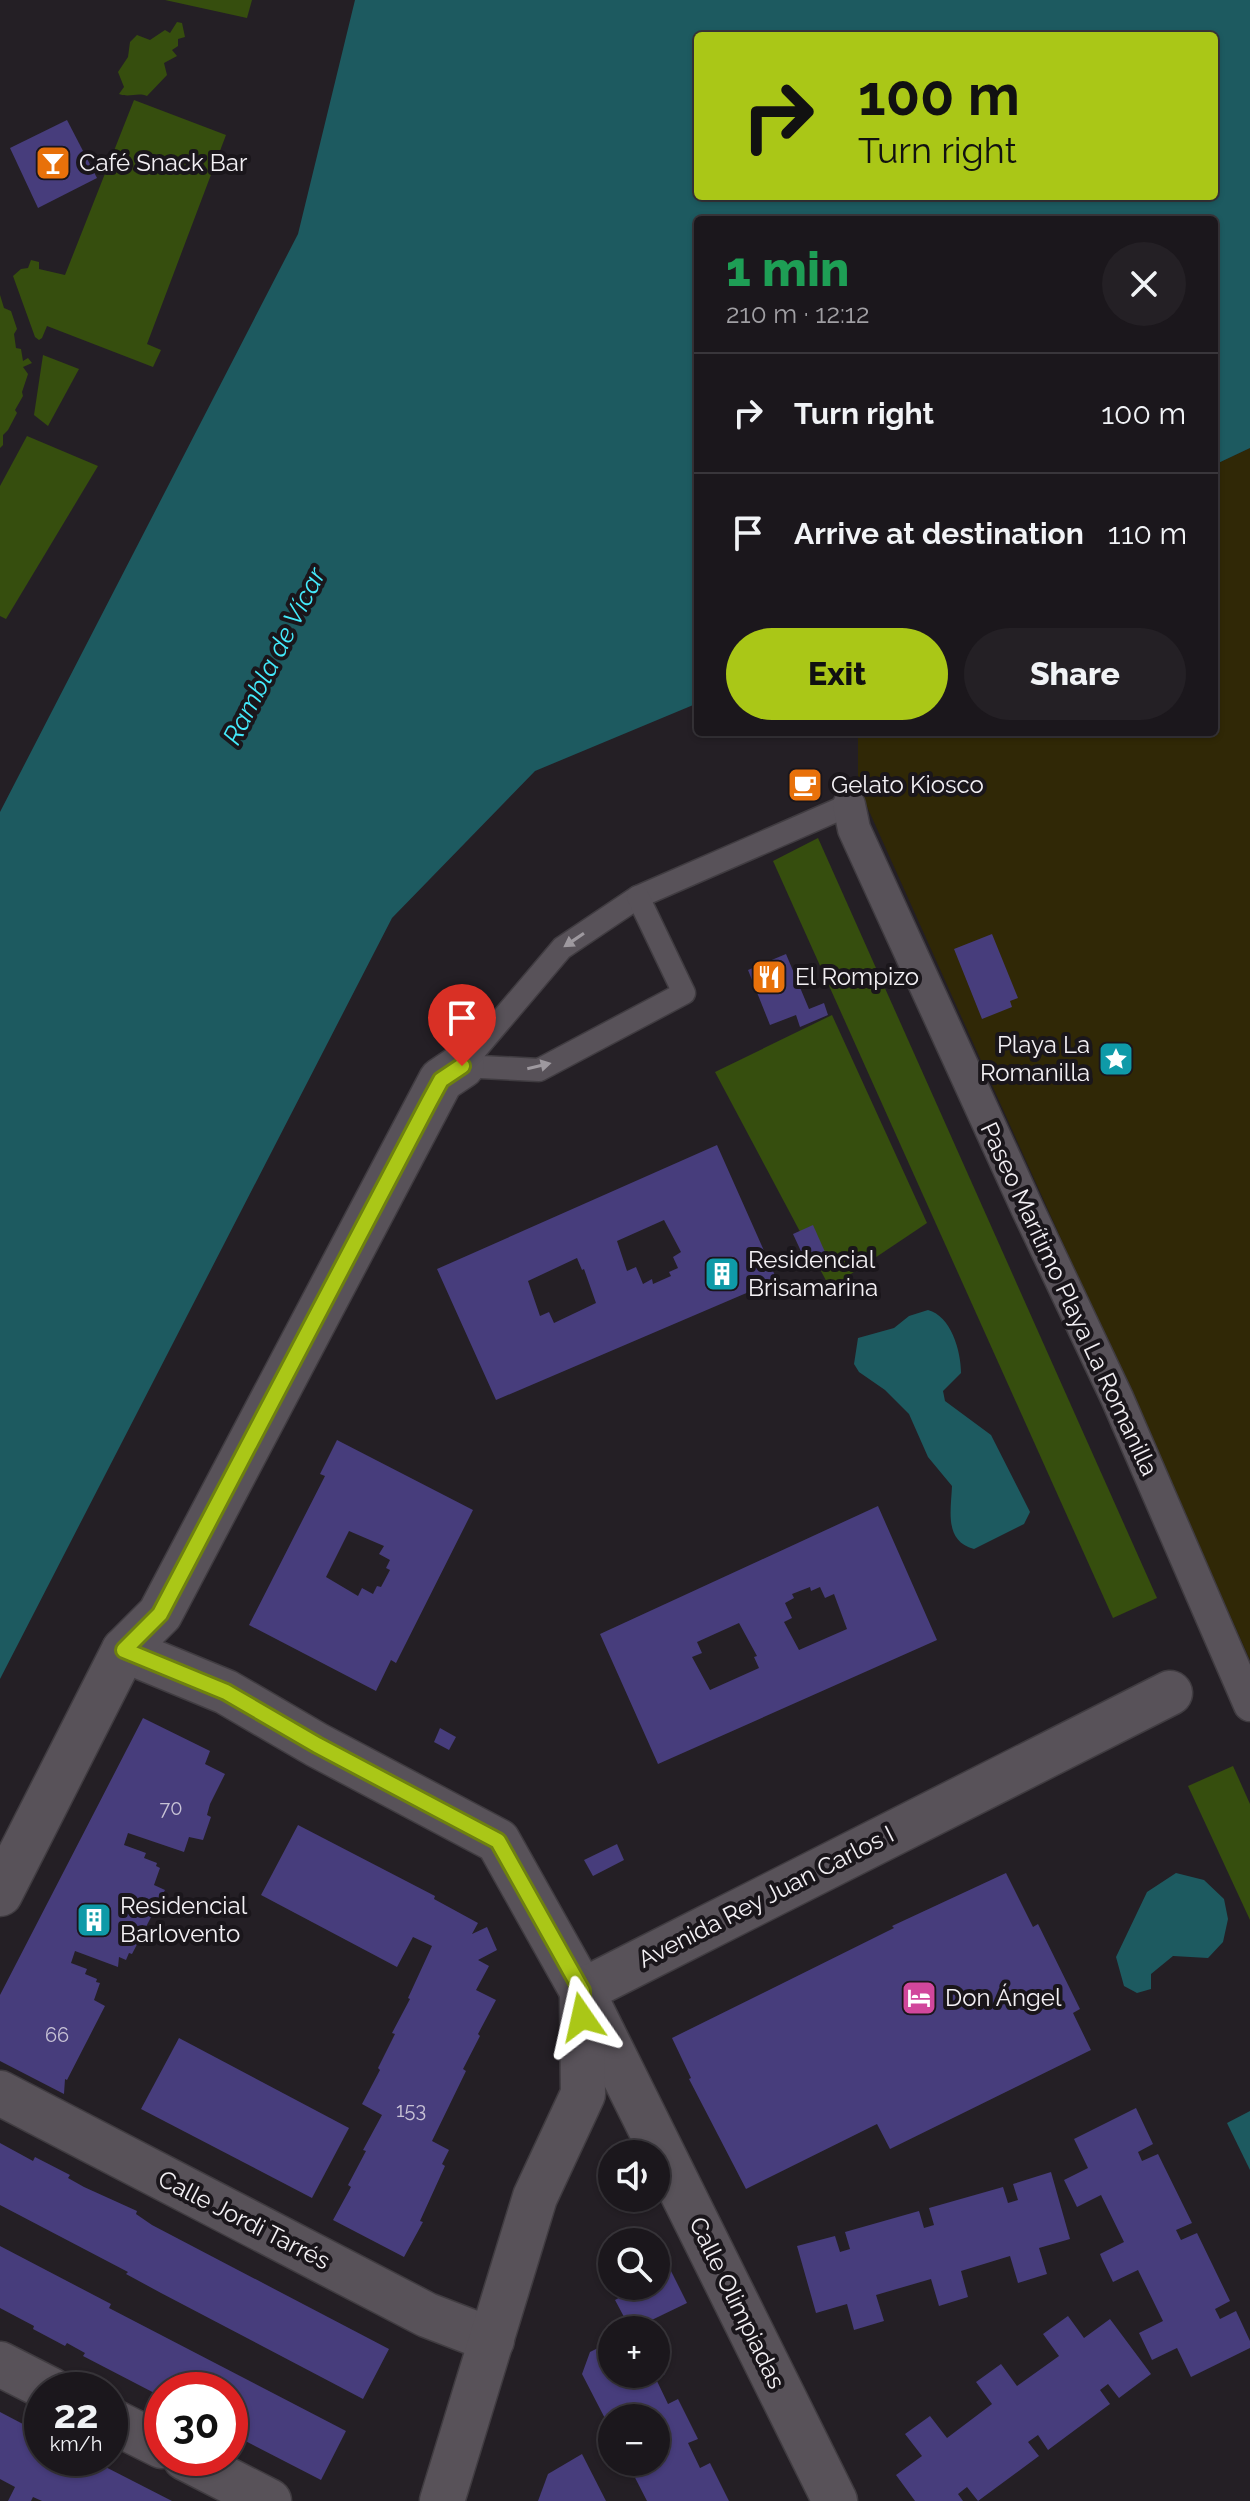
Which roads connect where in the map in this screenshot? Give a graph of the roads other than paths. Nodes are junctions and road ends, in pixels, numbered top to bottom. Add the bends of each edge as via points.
1 (849, 805) joint
2 (638, 897) junction
3 (462, 1066) junction
4 (124, 1650) junction
5 (1170, 1693) dead end
6 (1250, 1705) edge
7 (0, 1894) edge
8 (582, 1991) junction
9 (0, 2093) edge
10 (492, 2340) junction
11 (0, 2364) edge
12 (24, 2376) edge
13 (220, 2476) edge
14 (269, 2501) edge
15 (442, 2501) edge
16 (835, 2501) edge

1 - 2 lane
1 - 6 street, Paseo Marítimo Playa La Romanilla via 854,829 1117,1398
2 -> 3 lane via 562,948
3 -> 2 lane via 539,1070 684,993
3 - 4 street via 441,1080 160,1614
4 - 7 street
4 - 8 street, Calle Olimpiadas via 226,1692 498,1841
5 - 8 street, Avenida Rey Juan Carlos I
8 - 10 street via 583,2094 535,2197
8 - 16 street, Calle Olimpiadas
9 - 10 street, Calle Jordi Tarrés via 427,2315
10 - 15 street
11 - 12 street
13 - 14 street

